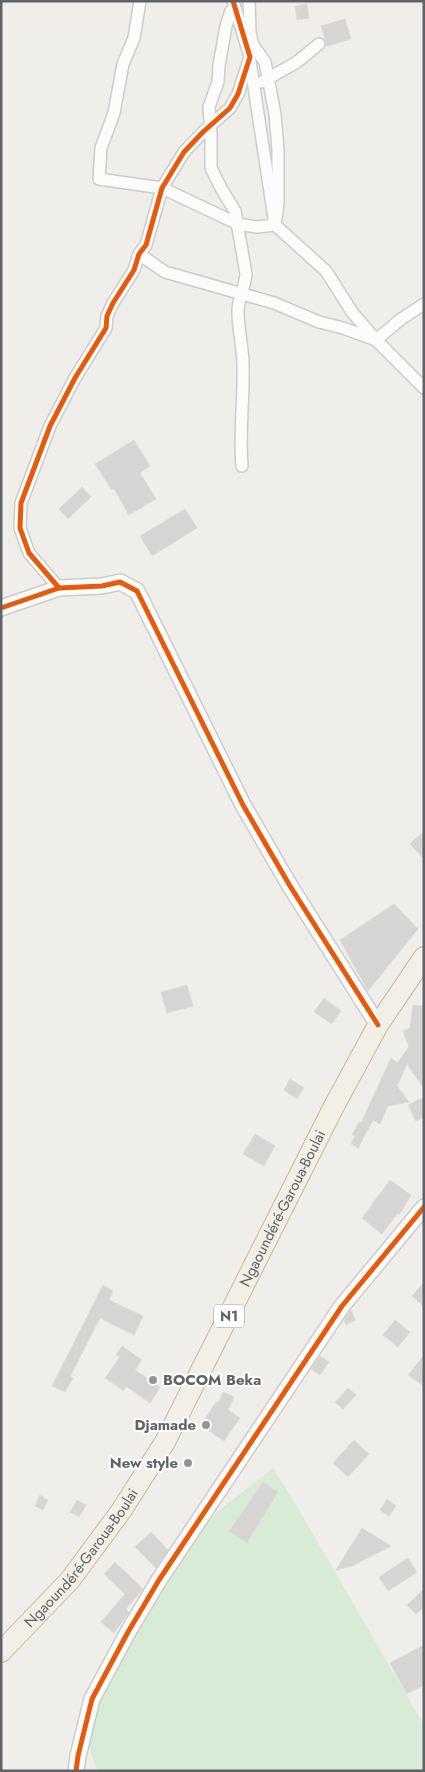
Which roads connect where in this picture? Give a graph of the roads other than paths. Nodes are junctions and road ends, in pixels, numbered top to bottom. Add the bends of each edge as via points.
1 (140, 1) edge
2 (249, 1) edge
3 (234, 5) edge
4 (319, 44) dead end
5 (250, 57) junction
6 (268, 78) junction
7 (254, 87) junction
8 (238, 94) junction
9 (210, 125) junction
10 (162, 188) junction
11 (238, 224) junction
12 (275, 225) junction
13 (139, 254) junction
14 (241, 293) junction
15 (424, 304) edge
16 (376, 340) junction
17 (424, 388) edge
18 (242, 466) dead end
19 (59, 588) junction
20 (1, 608) edge
21 (424, 956) edge
22 (378, 1025) junction
23 (424, 1207) edge
24 (1, 1652) edge
25 (76, 1771) edge

1 - 10 street via 134,38 123,64 114,113 101,148 99,179
2 - 6 street via 250,33 253,45 265,62
3 - 5 street
3 - 9 street via 226,26 218,82 209,107
4 - 6 street
5 - 7 street
5 - 8 street
6 - 7 street
6 - 12 street via 278,150
7 - 8 street
7 - 12 street
8 - 9 street via 230,108
9 - 10 street via 184,152
9 - 11 street via 211,168 235,211
10 - 11 street
10 - 13 street via 146,245
11 - 12 street
11 - 14 street via 238,240 246,274
12 - 16 street via 326,271 352,312
13 - 14 street via 165,272
13 - 19 street via 134,270 112,303 106,328 50,426 21,503 20,528 29,553
14 - 16 street
14 - 18 street via 238,312 243,367
15 - 16 street
16 - 17 street
19 - 20 street
19 - 22 street via 120,582 137,591 243,805
21 - 22 highway, Ngaoundéré-Garoua-Boulai / N1
22 - 24 highway, Ngaoundéré-Garoua-Boulai / N1 via 164,1442 121,1511 70,1580
23 - 25 street via 342,1306 159,1580 92,1699

